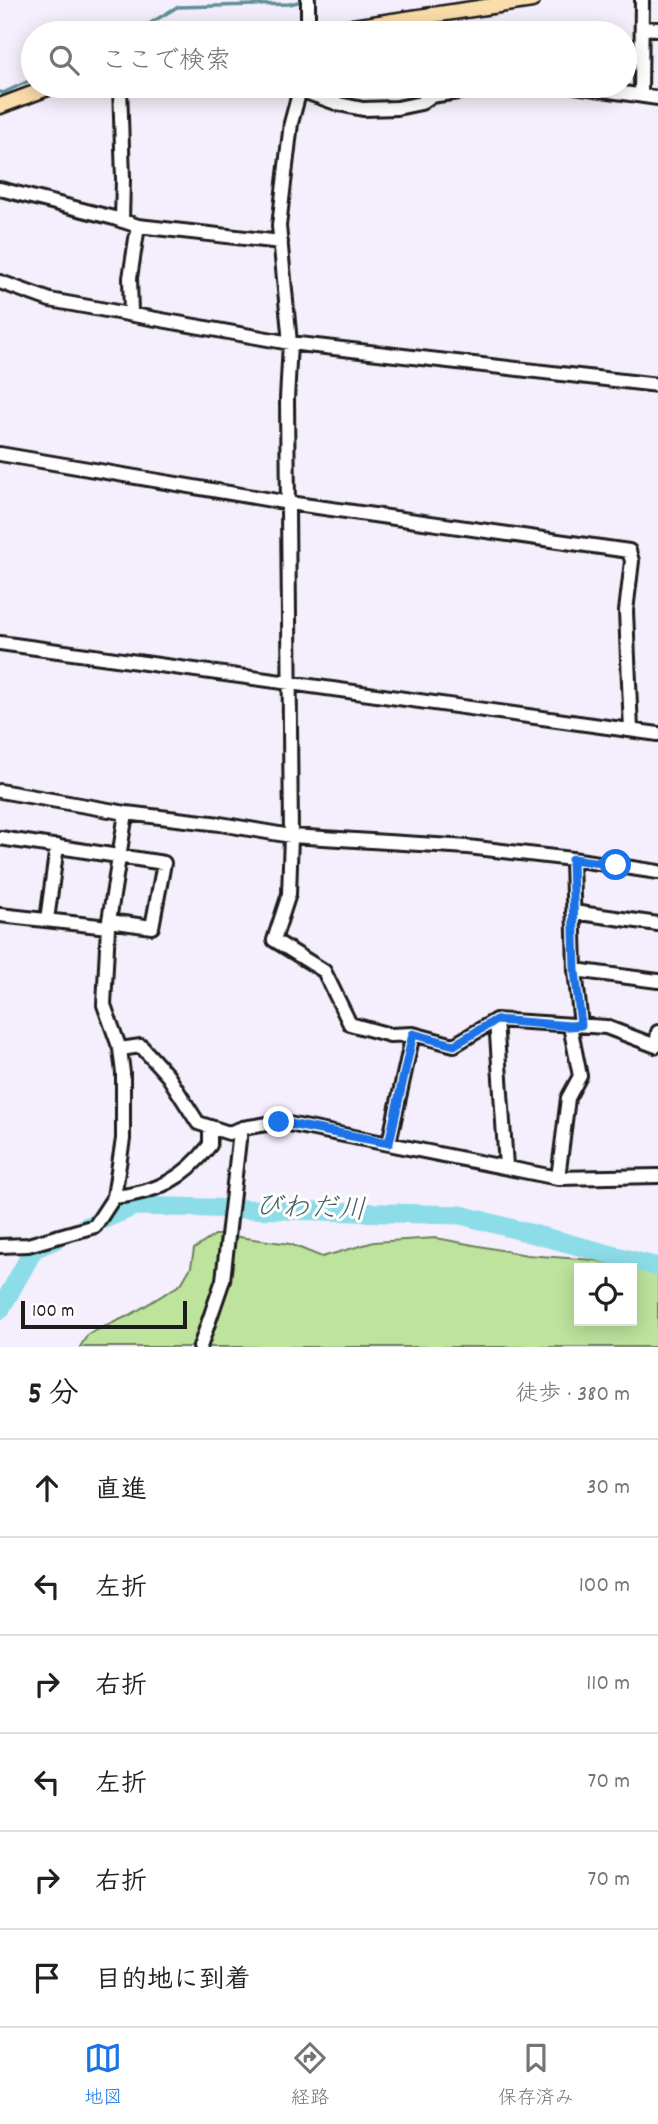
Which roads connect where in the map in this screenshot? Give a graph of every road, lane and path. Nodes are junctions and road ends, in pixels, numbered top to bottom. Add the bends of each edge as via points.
1 (308, 0) edge
2 (532, 0) edge
3 (642, 0) edge
4 (308, 20) dead end
5 (393, 21) edge
6 (642, 28) junction
7 (658, 29) edge
8 (637, 94) edge
9 (641, 94) junction
10 (21, 98) edge
11 (120, 98) edge
12 (296, 98) edge
13 (325, 98) edge
14 (428, 98) edge
15 (658, 98) edge
16 (0, 106) edge
17 (0, 189) edge
18 (122, 220) junction
19 (138, 226) junction
20 (281, 242) junction
21 (0, 282) edge
22 (131, 313) junction
23 (290, 343) junction
24 (658, 385) edge
25 (0, 454) edge
26 (289, 503) junction
27 (0, 643) edge
28 (288, 683) junction
29 (631, 730) junction
30 (658, 734) edge
31 (0, 791) edge
32 (126, 813) junction
33 (291, 836) junction
34 (0, 838) edge
35 (57, 846) junction
36 (120, 855) junction
37 (572, 859) junction
38 (658, 872) edge
39 (573, 912) junction
40 (0, 915) edge
41 (47, 920) junction
42 (109, 924) junction
43 (658, 924) edge
44 (575, 970) junction
45 (658, 981) edge
46 (496, 1020) junction
47 (576, 1026) junction
48 (658, 1032) edge
49 (413, 1034) junction
50 (120, 1049) junction
51 (210, 1128) junction
52 (243, 1128) junction
53 (389, 1143) junction
54 (506, 1166) junction
55 (658, 1176) edge
56 (558, 1178) junction
57 (114, 1198) junction
58 (0, 1246) edge
59 (200, 1347) edge

1 - 4 street
2 - 5 main road
3 - 6 street
6 - 7 street
6 - 9 street
8 - 9 street
9 - 15 street
10 - 16 main road
11 - 18 street
12 - 20 street via 279,226
13 - 14 street via 363,109 397,108
17 - 18 street
18 - 19 street
19 - 20 street
19 - 22 street via 130,278
20 - 23 street
21 - 22 street via 50,300
22 - 23 street
23 - 24 street
23 - 26 street
25 - 26 street
26 - 28 street
26 - 29 street via 629,551 626,611
27 - 28 street
28 - 29 street
28 - 33 street
29 - 30 street
31 - 32 street
32 - 33 street
32 - 36 street
33 - 37 street
33 - 49 street via 289,894 274,940 324,971 350,1024 390,1035
34 - 35 street
35 - 36 street
35 - 41 street
36 - 42 street
36 - 42 street via 164,863 152,927
37 - 38 street
37 - 39 street
39 - 43 street
39 - 44 street
40 - 41 street
41 - 42 street
42 - 50 street via 104,1005
44 - 45 street
44 - 47 street
46 - 47 street
46 - 49 street via 454,1045
46 - 54 street
47 - 48 street via 606,1027 656,1046
47 - 56 street via 580,1076 568,1098
49 - 53 street
50 - 51 street via 141,1046 168,1076 198,1123
50 - 57 street via 123,1139
51 - 52 street via 229,1133
51 - 57 street via 211,1145 197,1163 160,1188
52 - 53 street via 279,1122
52 - 59 street via 223,1280
53 - 54 street
54 - 56 street
55 - 56 street
57 - 58 street via 95,1226 28,1245

